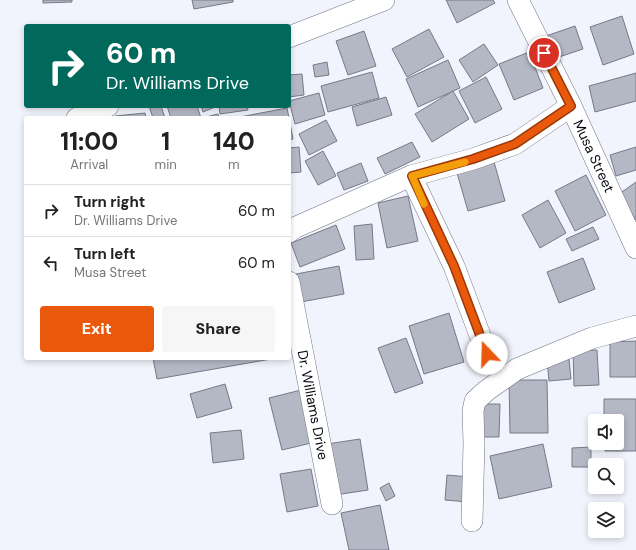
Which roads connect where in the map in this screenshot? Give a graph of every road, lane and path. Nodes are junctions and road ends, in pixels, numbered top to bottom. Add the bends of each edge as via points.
1 (384, 0) edge
2 (518, 0) edge
3 (346, 8) edge
4 (291, 36) edge
5 (571, 106) junction
6 (103, 108) edge
7 (82, 116) edge
8 (412, 176) junction
9 (291, 230) edge
10 (636, 248) edge
11 (291, 292) edge
12 (636, 326) edge
13 (487, 354) dead end
14 (332, 504) dead end
15 (472, 521) dead end

1 - 3 street
2 - 5 street, Musa Street
3 - 4 street
5 - 8 street via 515,144
5 - 10 street, Musa Street
6 - 7 street
8 - 9 street
8 - 13 street via 454,266
11 - 14 street, Dr. Williams Drive
12 - 15 street via 592,338 517,369 474,401

